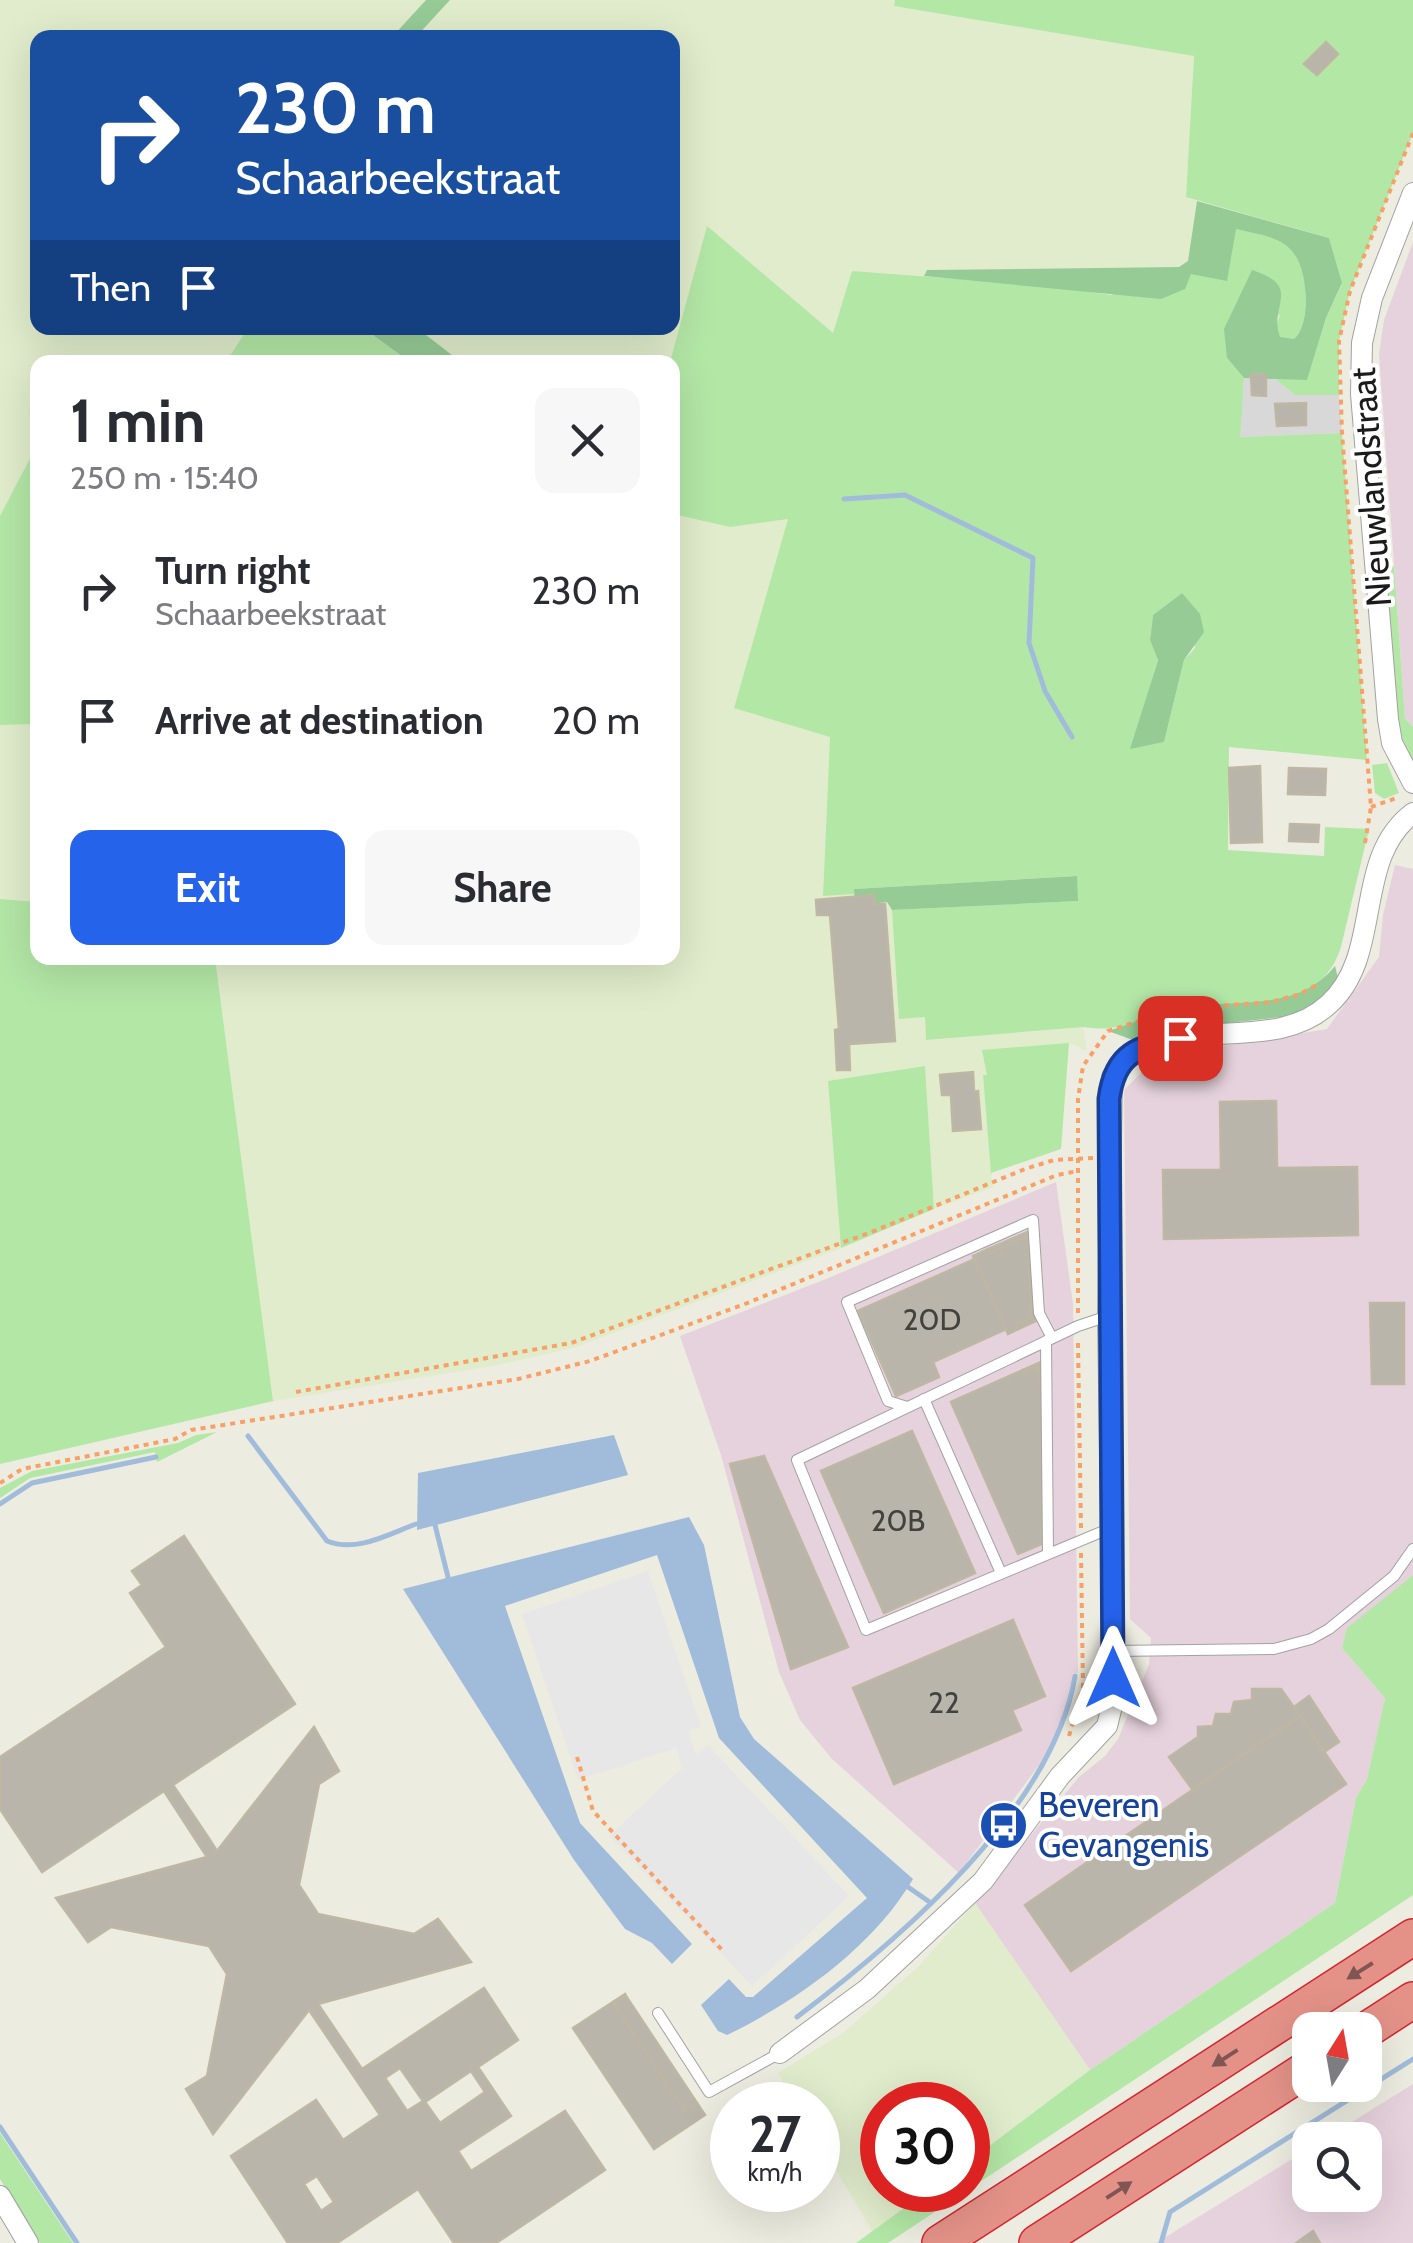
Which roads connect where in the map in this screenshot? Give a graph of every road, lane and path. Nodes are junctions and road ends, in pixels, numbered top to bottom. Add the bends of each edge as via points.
1 (1413, 193) edge
2 (1367, 760) dead end
3 (1409, 797) edge
4 (1371, 807) junction
5 (1362, 856) dead end
6 (1329, 974) dead end
7 (1109, 1157) junction
8 (1078, 1158) junction
9 (1078, 1172) junction
10 (1108, 1316) junction
11 (1078, 1326) junction
12 (1049, 1340) junction
13 (296, 1392) dead end
14 (924, 1400) junction
15 (908, 1407) junction
16 (0, 1483) edge
17 (1112, 1528) junction
18 (1081, 1540) junction
19 (1413, 1549) edge
20 (1048, 1553) junction
21 (1001, 1573) junction
22 (1114, 1651) junction
23 (1068, 1739) dead end
24 (577, 1756) dead end
25 (1413, 1937) edge
26 (724, 1952) dead end
27 (1413, 2000) edge
28 (658, 2013) dead end
29 (1382, 2020) edge
30 (780, 2053) joint
31 (1292, 2078) edge
32 (0, 2196) edge
33 (28, 2243) edge
34 (940, 2243) edge
35 (1037, 2243) edge

1 - 3 street, Nieuwlandstraat via 1372,298 1361,394 1388,719
2 - 4 path
3 - 4 path
3 - 7 street via 1379,859 1358,959 1340,993 1300,1023 1180,1038 1127,1055 1112,1077
4 - 5 path
6 - 8 path via 1300,994 1271,1002 1176,1009 1108,1031 1083,1066
7 - 8 path
7 - 10 street
8 - 9 path
8 - 13 path via 1025,1169 570,1342
9 - 11 path
9 - 16 path via 576,1365 192,1430 176,1439 22,1469
10 - 11 lane
10 - 17 street
11 - 12 lane
11 - 18 path
12 - 14 lane
12 - 15 lane via 1038,1313 1033,1220 847,1302 888,1401
12 - 20 lane
14 - 15 lane
14 - 21 lane
15 - 21 lane via 797,1460 866,1630
17 - 18 lane
17 - 22 street
18 - 20 lane
18 - 23 path via 1083,1689
19 - 22 lane via 1394,1576 1329,1629 1292,1645
20 - 21 lane
22 - 30 street via 1106,1726 983,1881 867,1990
24 - 26 path via 593,1810
25 -> 34 highway
27 - 29 highway
28 - 30 lane via 709,2092
35 -> 31 highway
32 - 33 street

